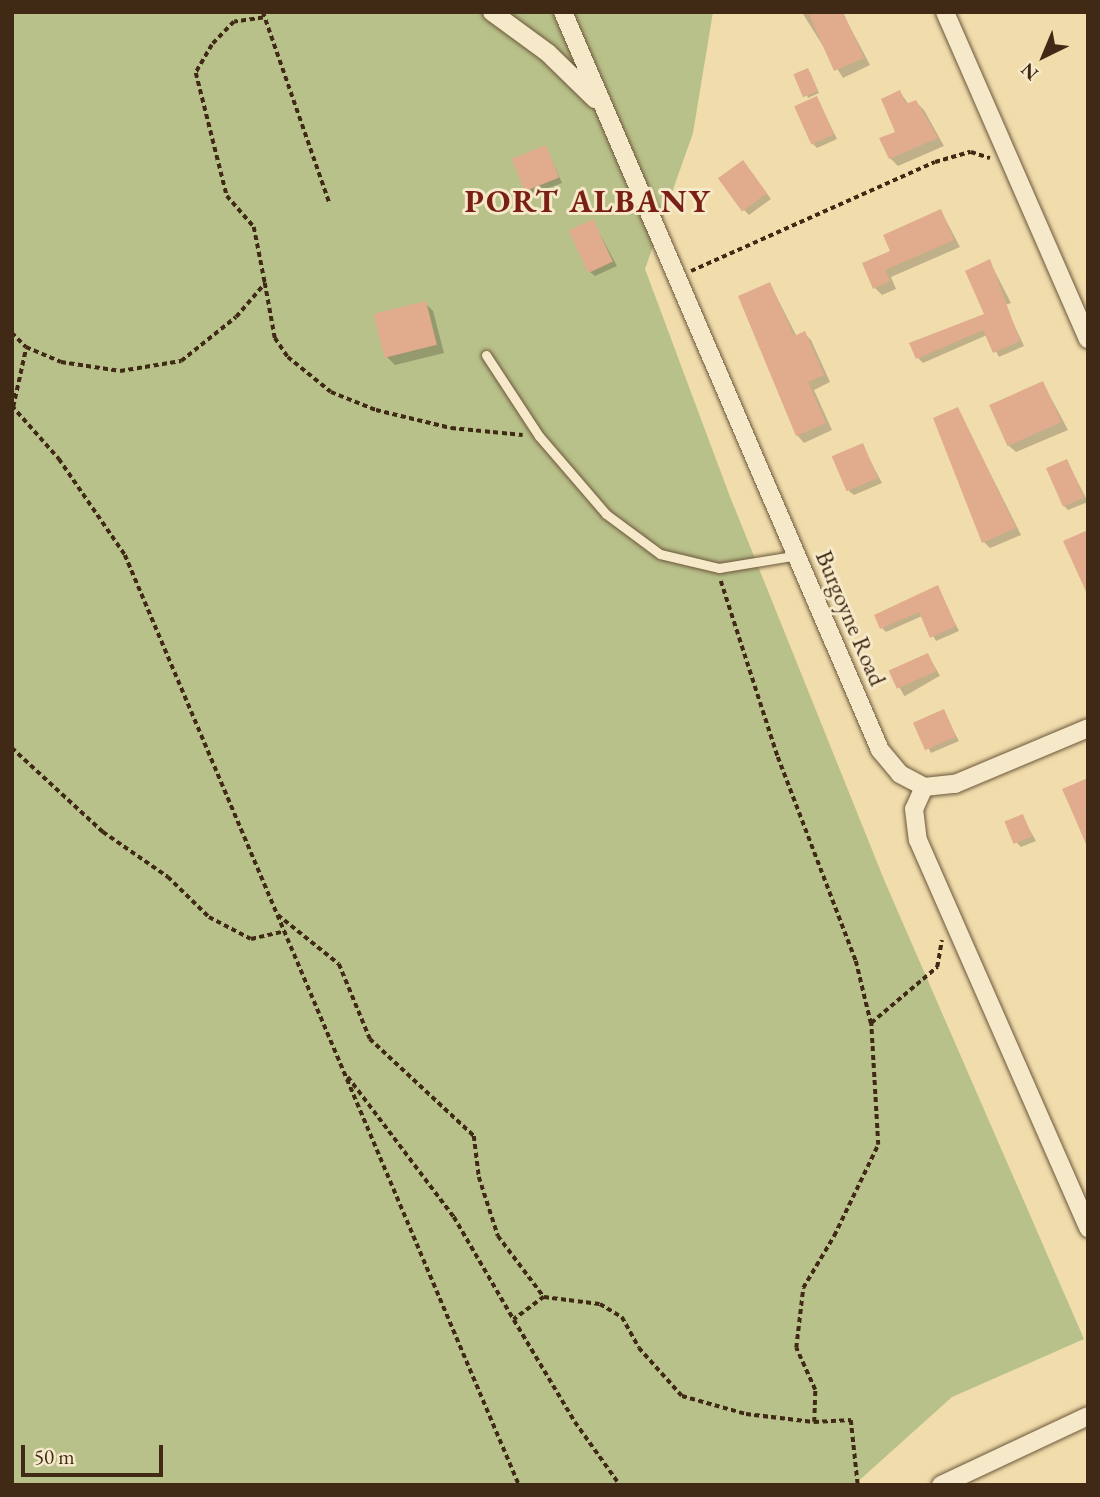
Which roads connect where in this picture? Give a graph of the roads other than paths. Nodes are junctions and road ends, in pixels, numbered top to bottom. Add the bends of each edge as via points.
1 (492, 12) edge
2 (563, 12) edge
3 (945, 12) edge
4 (600, 104) junction
5 (1088, 339) edge
6 (486, 355) dead end
7 (798, 555) junction
8 (1088, 728) edge
9 (925, 788) junction
10 (1088, 1228) edge
11 (1088, 1416) edge
12 (941, 1485) edge

1 - 4 street via 548,53
2 - 4 street, Burgoyne Road
3 - 5 street
4 - 7 street, Burgoyne Road via 640,182
6 - 7 lane via 539,436 617,522 660,554 719,568
7 - 9 street, Burgoyne Road via 880,750 900,774
8 - 9 street via 955,784
9 - 10 street via 914,809 918,840
11 - 12 street

